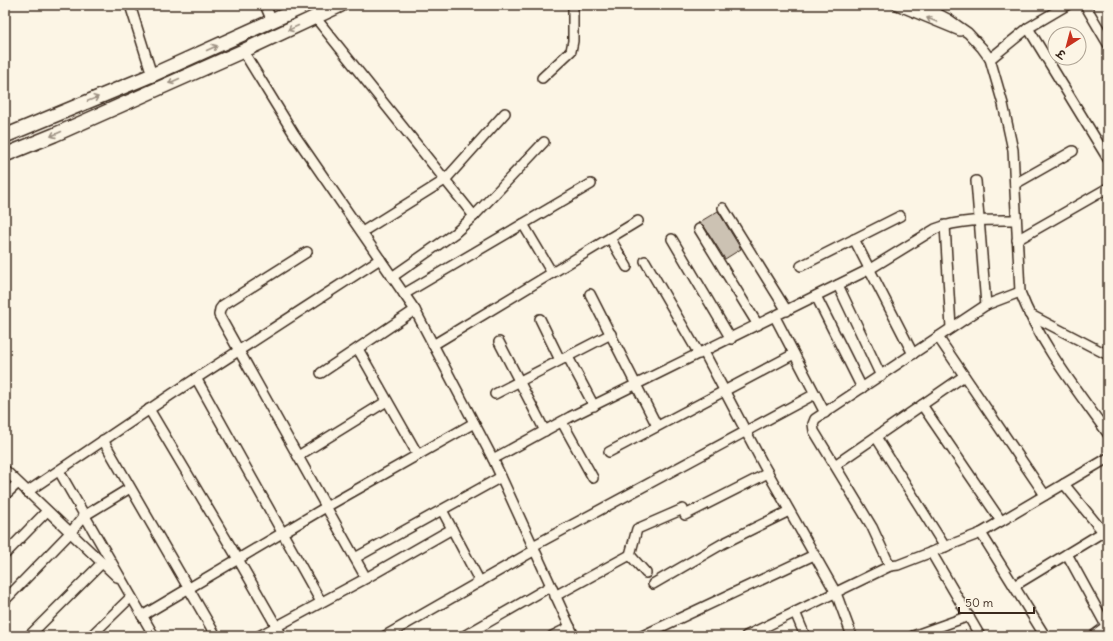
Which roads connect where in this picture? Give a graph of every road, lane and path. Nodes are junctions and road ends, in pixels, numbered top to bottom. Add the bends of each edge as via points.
1 (130, 5) edge
2 (265, 5) edge
3 (307, 5) edge
4 (341, 5) edge
5 (573, 5) edge
6 (898, 5) edge
7 (921, 5) edge
8 (1066, 5) edge
9 (1085, 5) edge
10 (315, 17) junction
11 (272, 21) junction
12 (1028, 28) junction
13 (968, 33) junction
14 (1108, 44) edge
15 (243, 50) junction
16 (990, 59) junction
17 (152, 75) junction
18 (542, 78) dead end
19 (506, 113) dead end
20 (5, 136) edge
21 (544, 142) dead end
22 (1072, 151) dead end
23 (5, 155) edge
24 (1108, 159) edge
25 (445, 180) junction
26 (976, 181) dead end
27 (591, 184) dead end
28 (1015, 184) junction
29 (1108, 188) edge
30 (723, 208) dead end
31 (474, 216) junction
32 (900, 216) dead end
33 (979, 220) junction
34 (1016, 220) junction
35 (638, 221) dead end
36 (523, 224) junction
37 (946, 225) junction
38 (699, 229) dead end
39 (362, 232) junction
40 (610, 238) junction
41 (672, 239) dead end
42 (854, 239) junction
43 (1017, 240) junction
44 (307, 252) dead end
45 (380, 259) junction
46 (645, 261) dead end
47 (801, 266) dead end
48 (627, 267) dead end
49 (870, 270) junction
50 (552, 273) junction
51 (392, 277) junction
52 (838, 285) junction
53 (1020, 292) junction
54 (404, 294) junction
55 (590, 294) dead end
56 (816, 296) junction
57 (986, 305) junction
58 (415, 310) junction
59 (787, 311) junction
60 (1028, 314) junction
61 (774, 317) junction
62 (540, 319) dead end
63 (758, 325) junction
64 (951, 328) junction
65 (610, 334) junction
66 (938, 337) junction
67 (731, 339) junction
68 (499, 342) dead end
69 (433, 345) junction
70 (358, 349) junction
71 (238, 351) junction
72 (702, 353) junction
73 (794, 354) junction
74 (913, 354) junction
75 (1108, 355) edge
76 (564, 358) junction
77 (321, 373) dead end
78 (881, 376) junction
79 (964, 376) junction
80 (196, 378) junction
81 (520, 381) junction
82 (636, 385) junction
83 (862, 388) junction
84 (724, 390) junction
85 (495, 394) dead end
86 (815, 394) junction
87 (387, 401) junction
88 (922, 405) junction
89 (594, 406) junction
90 (149, 409) junction
91 (825, 413) junction
92 (562, 422) junction
93 (474, 423) junction
94 (657, 426) junction
95 (545, 431) junction
96 (746, 432) junction
97 (1108, 434) edge
98 (876, 437) junction
99 (103, 440) junction
100 (609, 452) dead end
101 (418, 455) junction
102 (298, 456) junction
103 (1108, 458) edge
104 (493, 459) junction
105 (835, 465) junction
106 (5, 470) edge
107 (59, 471) junction
108 (768, 474) junction
109 (502, 477) junction
110 (593, 478) dead end
111 (18, 482) junction
112 (1064, 484) junction
113 (130, 488) junction
114 (27, 492) junction
115 (5, 495) edge
116 (1045, 495) junction
117 (326, 507) junction
118 (442, 510) junction
119 (47, 511) junction
120 (789, 511) junction
121 (84, 516) junction
122 (1000, 521) junction
123 (452, 529) junction
124 (70, 533) junction
125 (981, 533) junction
126 (282, 534) junction
127 (1106, 535) edge
128 (945, 547) junction
129 (534, 548) junction
130 (931, 552) junction
131 (5, 554) edge
132 (1067, 554) junction
133 (630, 555) junction
134 (814, 555) junction
135 (355, 558) junction
136 (238, 559) junction
137 (102, 563) junction
138 (890, 566) junction
139 (646, 574) dead end
140 (366, 578) junction
141 (480, 582) junction
142 (124, 584) junction
143 (653, 584) dead end
144 (551, 586) junction
145 (1014, 586) junction
146 (189, 589) junction
147 (836, 593) junction
148 (555, 596) junction
149 (131, 597) junction
150 (5, 600) edge
151 (321, 602) junction
152 (795, 612) junction
153 (142, 616) junction
154 (969, 616) junction
155 (276, 627) junction
156 (570, 627) junction
157 (1107, 627) edge
158 (102, 632) edge
159 (655, 633) edge
160 (29, 636) edge
161 (91, 636) edge
162 (154, 636) edge
163 (216, 636) edge
164 (260, 636) edge
165 (282, 636) edge
166 (385, 636) edge
167 (464, 636) edge
168 (552, 636) edge
169 (574, 636) edge
170 (642, 636) edge
171 (746, 636) edge
172 (805, 636) edge
173 (852, 636) edge
174 (913, 636) edge
175 (980, 636) edge
176 (1045, 636) edge
177 (1093, 636) edge

1 - 17 street
2 - 11 street
3 - 11 main road
4 - 10 main road
5 - 18 street via 571,51
13 -> 6 street via 955,30
7 - 13 street
8 - 12 street
9 - 14 street
10 -> 15 main road
10 - 25 street
17 -> 11 main road
12 - 16 street
12 - 24 street
13 - 16 street
15 -> 23 main road
15 - 39 street via 294,134
16 - 28 street via 1013,150
20 -> 17 main road
19 - 25 street
21 - 31 street
22 - 28 street
25 - 31 street
25 - 39 street
26 - 33 street
27 - 36 street
28 - 34 street
29 - 43 street
30 - 59 street
31 - 51 street via 455,233
32 - 42 street
33 - 34 street
33 - 37 street
33 - 57 street
34 - 43 street
35 - 40 street
36 - 50 street
36 - 54 street
37 - 49 street via 934,229
37 - 64 street
38 - 63 street
39 - 45 street
40 - 48 street
40 - 50 street
41 - 67 street
42 - 47 street
42 - 49 street
43 - 53 street
44 - 71 street via 220,309 219,315
45 - 51 street
45 - 71 street
46 - 72 street
49 - 52 street
49 - 74 street
50 - 69 street
51 - 54 street
52 - 56 street
52 - 78 street
53 - 57 street
53 - 60 street
54 - 58 street
55 - 65 street
56 - 59 street
56 - 83 street
57 - 64 street
58 - 69 street
58 - 70 street
59 - 61 street
60 - 75 street
60 - 97 street via 1052,354
61 - 63 street
61 - 73 street
62 - 76 street
63 - 67 street
64 - 66 street
65 - 76 street
65 - 82 street
66 - 74 street
66 - 79 street
67 - 72 street
68 - 81 street
69 - 93 street
70 - 77 street
70 - 87 street
71 - 80 street
71 - 102 street
72 - 82 street
72 - 84 street
73 - 84 street
73 - 86 street
74 - 78 street
76 - 81 street
76 - 89 street
78 - 83 street
79 - 88 street
79 - 116 street
80 - 90 street
80 - 126 street
81 - 85 street
81 - 95 street
82 - 89 street
82 - 94 street
83 - 91 street
84 - 94 street
84 - 96 street
86 - 91 street
86 - 96 street
87 - 101 street
87 - 102 street
88 - 98 street
88 - 122 street
89 - 92 street
90 - 99 street
90 - 136 street
91 - 105 street via 815,419 814,431
92 - 95 street
92 - 110 street
93 - 101 street
93 - 104 street
94 - 100 street
95 - 104 street
96 - 108 street
96 - 129 street
98 - 105 street
98 - 128 street
99 - 107 street
99 - 113 street
101 - 117 street
102 - 117 street
103 - 112 street
104 - 109 street
105 - 138 street via 872,527
106 - 111 street
107 - 114 street
107 - 121 street
108 - 120 street
108 - 133 street via 684,512 638,529
109 - 118 street
109 - 129 street
111 - 114 street
111 - 115 street
112 - 116 street
112 - 127 street
113 - 121 street
113 - 146 street
114 - 119 street
116 - 122 street
117 - 126 street
117 - 135 street
118 - 123 street
118 - 135 street
119 - 124 street
119 - 131 street
120 - 134 street
120 - 143 street via 722,544
121 - 124 street
121 - 142 street
122 - 125 street
123 - 140 street
123 - 141 street
124 - 137 street
124 - 150 street
125 - 128 street
125 - 145 street
126 - 136 street
126 - 151 street
127 - 132 street
128 - 130 street
129 - 141 street
129 - 144 street
130 - 138 street
130 - 154 street
132 - 145 street
132 - 157 street
133 - 139 street
133 - 148 street
134 - 147 street
134 - 159 street
135 - 140 street
136 - 146 street
136 - 155 street
137 - 142 street
137 - 160 street
138 - 147 street
140 - 151 street
141 - 166 street
142 - 149 street
144 - 148 street
144 - 167 street
145 - 176 street
146 - 153 street
146 - 163 street
147 - 152 street
147 - 173 street
148 - 156 street
149 - 153 street
149 - 158 street
151 - 155 street
152 - 171 street
152 - 172 street
153 - 162 street
154 - 174 street
154 - 175 street
155 - 164 street
155 - 165 street
156 - 168 street
156 - 169 street
157 - 177 street
158 - 161 street
159 - 170 street

